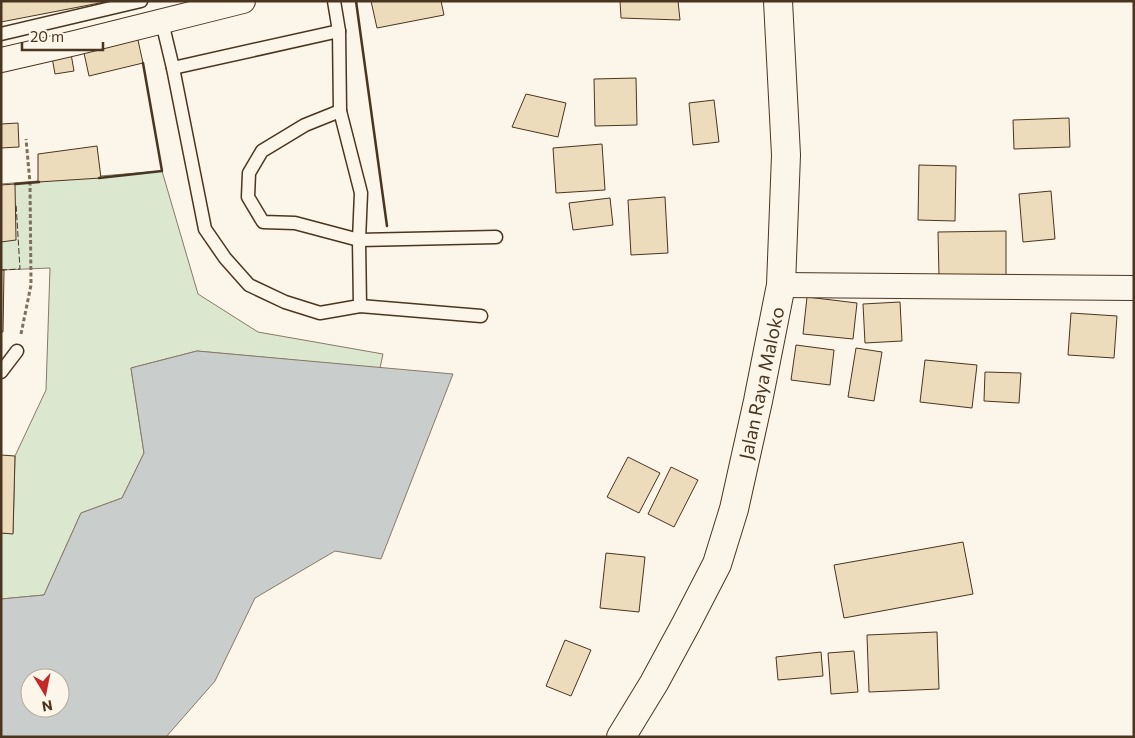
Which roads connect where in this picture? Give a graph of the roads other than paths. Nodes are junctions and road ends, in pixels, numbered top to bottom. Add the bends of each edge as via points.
1 (141, 1) edge
2 (243, 1) edge
3 (334, 1) edge
4 (778, 1) edge
5 (162, 22) junction
6 (339, 31) junction
7 (1, 34) edge
8 (1, 60) edge
9 (173, 68) junction
10 (340, 111) junction
11 (496, 238) dead end
12 (359, 240) junction
13 (781, 285) junction
14 (1134, 288) edge
15 (360, 306) junction
16 (481, 316) dead end
17 (17, 351) road end
18 (1, 372) edge
19 (621, 737) edge

1 - 7 lane
2 - 5 street
3 - 6 lane
4 - 13 street, Jalan Raya Maloko via 786,155
5 - 8 street
5 - 9 lane
6 - 9 lane
6 - 10 lane
9 - 15 lane via 205,229 225,258 249,285 285,302 320,313
10 - 12 lane via 360,193
10 - 12 lane via 305,125 262,151 249,173 248,197 263,222 295,223
11 - 12 lane
12 - 15 lane
13 - 14 street
13 - 19 street, Jalan Raya Maloko via 734,509 717,564 668,658
15 - 16 lane
17 - 18 lane

